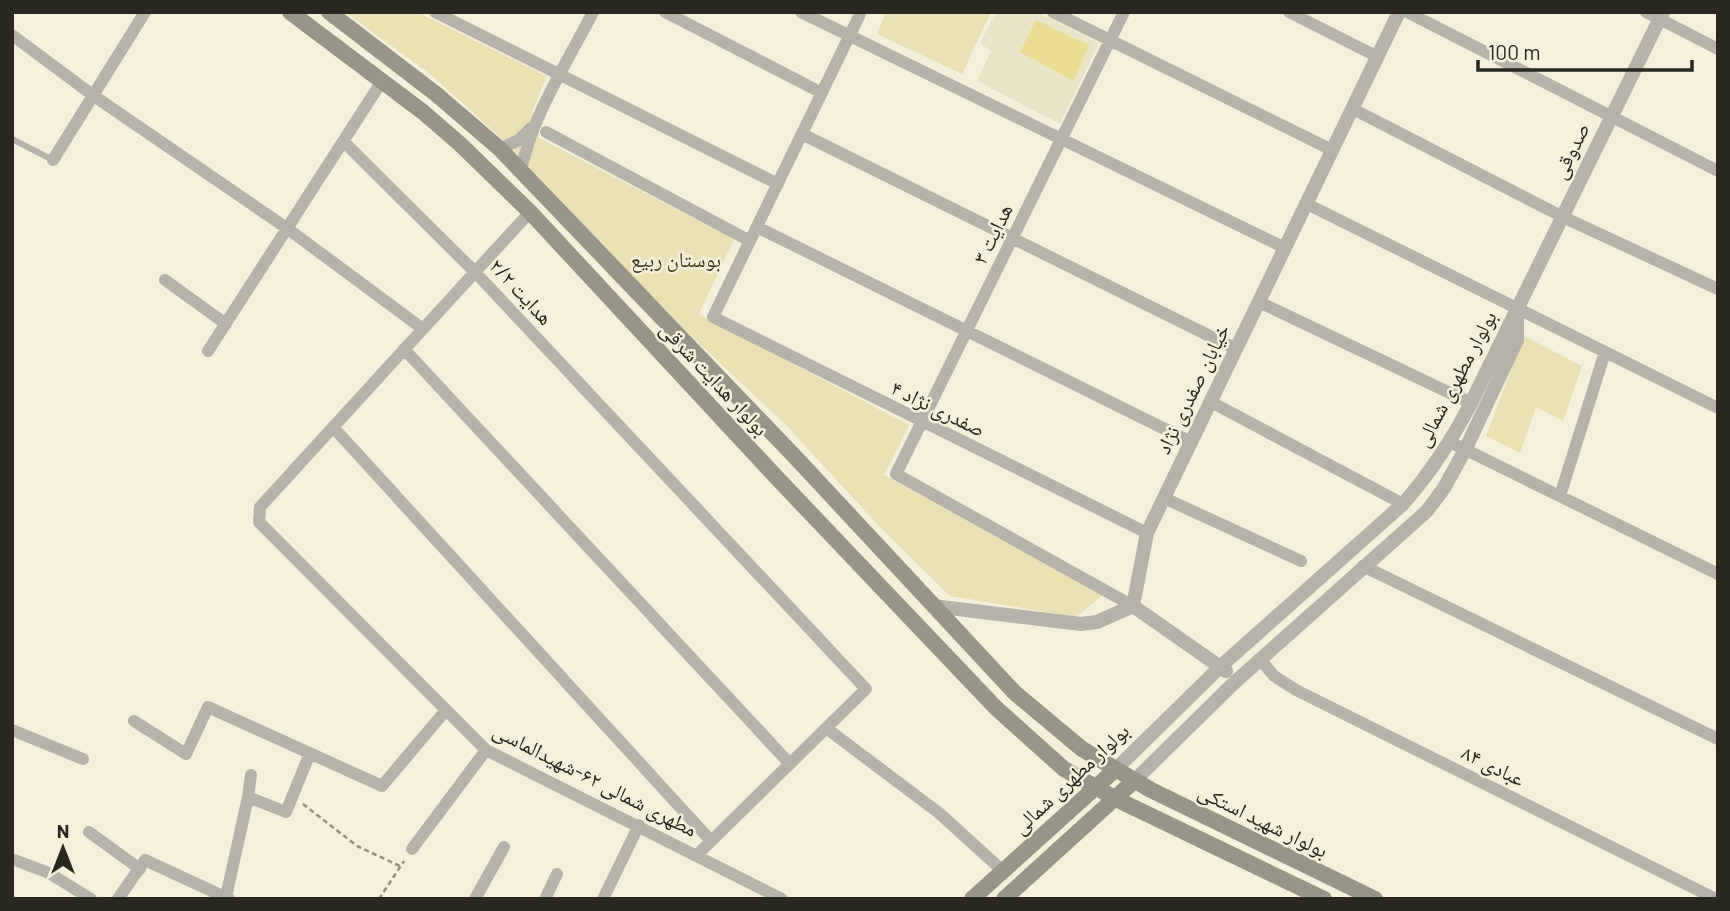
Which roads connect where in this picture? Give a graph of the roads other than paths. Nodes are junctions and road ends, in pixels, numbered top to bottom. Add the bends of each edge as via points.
1 (145, 12) edge
2 (290, 12) edge
3 (329, 12) edge
4 (435, 12) edge
5 (593, 12) edge
6 (665, 12) edge
7 (801, 12) edge
8 (861, 12) edge
9 (1053, 12) edge
10 (1124, 12) edge
11 (1289, 12) edge
12 (1399, 12) edge
13 (1407, 12) edge
14 (1656, 15) edge
15 (310, 18) edge
16 (12, 35) edge
17 (849, 36) junction
18 (1110, 41) junction
19 (1718, 49) edge
20 (1378, 57) junction
21 (561, 75) junction
22 (382, 81) junction
23 (822, 93) junction
24 (94, 96) junction
25 (1353, 109) junction
26 (1611, 117) junction
27 (534, 125) junction
28 (546, 132) dead end
29 (802, 134) junction
30 (12, 139) edge
31 (1061, 140) junction
32 (344, 142) junction
33 (500, 149) junction
34 (1332, 150) junction
35 (53, 160) joint
36 (1718, 170) edge
37 (521, 171) junction
38 (778, 184) junction
39 (1307, 204) junction
40 (530, 212) junction
41 (1563, 216) junction
42 (757, 227) junction
43 (288, 229) junction
44 (1012, 239) junction
45 (750, 241) junction
46 (1285, 248) junction
47 (475, 272) junction
48 (165, 279) dead end
49 (1718, 289) edge
50 (1259, 302) junction
51 (1517, 309) junction
52 (226, 324) junction
53 (423, 329) junction
54 (966, 331) junction
55 (404, 349) junction
56 (1236, 349) junction
57 (208, 351) dead end
58 (1605, 352) junction
59 (1211, 402) junction
60 (1471, 402) junction
61 (1717, 406) edge
62 (921, 423) junction
63 (333, 427) junction
64 (1191, 442) junction
65 (1451, 442) junction
66 (1465, 450) junction
67 (1560, 496) junction
68 (1164, 498) junction
69 (1403, 503) junction
70 (1147, 533) junction
71 (1301, 561) dead end
72 (1363, 566) junction
73 (1718, 573) edge
74 (933, 606) junction
75 (1133, 606) junction
76 (1260, 659) junction
77 (1221, 666) junction
78 (1235, 682) junction
79 (446, 710) junction
80 (134, 721) dead end
81 (826, 728) junction
82 (12, 730) edge
83 (1718, 739) edge
84 (486, 750) junction
85 (310, 753) junction
86 (83, 759) dead end
87 (790, 764) junction
88 (1115, 769) junction
89 (251, 775) dead end
90 (1135, 780) junction
91 (1094, 788) junction
92 (248, 797) junction
93 (1116, 799) junction
94 (639, 825) junction
95 (89, 832) dead end
96 (711, 841) junction
97 (504, 847) dead end
98 (412, 849) dead end
99 (697, 855) junction
100 (12, 859) edge
101 (140, 869) junction
102 (1003, 871) junction
103 (557, 874) dead end
104 (228, 898) edge
105 (91, 899) edge
106 (118, 899) edge
107 (475, 899) edge
108 (545, 899) edge
109 (603, 899) edge
110 (782, 899) edge
111 (972, 899) edge
112 (1004, 899) edge
113 (1324, 899) edge
114 (1374, 899) edge
115 (1716, 899) edge

1 - 24 street
2 - 15 main road, بولوار هدایت شرقی
3 - 33 main road, بولوار هدایت شرقی
4 - 21 street
5 - 21 street
6 - 23 street
7 - 17 street
8 - 17 street
9 - 18 street
10 - 18 street, هدایت ۳
11 - 20 street
12 - 20 street, خیابان صفدری نژاد
13 - 26 street
14 - 19 street
14 - 26 street, صدوقی
15 - 22 main road, بولوار هدایت شرقی
16 - 24 street
17 - 23 street
17 - 31 street
18 - 31 street, هدایت ۳
18 - 34 street
20 - 25 street, خیابان صفدری نژاد
21 - 27 street
21 - 38 street
22 - 32 street
22 - 40 main road, بولوار هدایت شرقی via 460,144
23 - 29 street
24 - 35 street
24 - 43 street
25 - 34 street, خیابان صفدری نژاد
25 - 41 street
26 - 36 street
26 - 41 street, صدوقی
27 - 33 street via 519,140
27 - 37 street
28 - 45 street
29 - 38 street
29 - 44 street
30 - 35 lane
31 - 44 street, هدایت ۳
31 - 46 street
32 - 43 street
32 - 47 street, هدایت ۲/۲
33 - 37 main road, بولوار هدایت شرقی
34 - 39 street, خیابان صفدری نژاد
37 - 74 main road, بولوار هدایت شرقی
38 - 42 street
39 - 46 street, خیابان صفدری نژاد
39 - 51 street
40 - 47 street
40 - 91 main road, بولوار هدایت شرقی via 996,708 1064,769
41 - 49 street
41 - 51 street, صدوقی
42 - 45 street
42 - 54 street
43 - 52 street
43 - 53 street
44 - 54 street, هدایت ۳
44 - 56 street
45 - 62 street, صفدری نژاد ۴ via 713,317
46 - 50 street, خیابان صفدری نژاد
47 - 53 street
47 - 81 street, هدایت ۲/۲ via 866,689
48 - 52 street
50 - 56 street, خیابان صفدری نژاد
50 - 60 street
51 - 58 street
51 - 60 street, بولوار مطهری شمالی
51 - 66 street, بولوار مطهری شمالی via 1517,340
52 - 57 street
53 - 55 street
54 - 62 street, هدایت ۳
54 - 64 street
55 - 63 street
55 - 87 street
56 - 59 street, خیابان صفدری نژاد
58 - 61 street
58 - 67 street
59 - 64 street, خیابان صفدری نژاد
59 - 69 street
60 - 65 street, بولوار مطهری شمالی
62 - 70 street, صفدری نژاد ۴
62 - 75 street, هدایت ۳ via 896,474
63 - 79 street, مطهری شمالی ۶۲-شهیدالماسی via 260,507 259,522
63 - 96 street
64 - 68 street, خیابان صفدری نژاد
65 - 66 street
65 - 69 street, بولوار مطهری شمالی
66 - 67 street
66 - 72 street, بولوار مطهری شمالی via 1427,511
67 - 73 street
68 - 70 street, خیابان صفدری نژاد
68 - 71 street
69 - 77 street, بولوار مطهری شمالی
70 - 75 street, خیابان صفدری نژاد
72 - 76 street, بولوار مطهری شمالی
72 - 83 street
74 - 75 street via 1081,624
74 - 88 main road, بولوار هدایت شرقی via 1015,693 1082,750
75 - 77 street
76 - 78 street, بولوار مطهری شمالی
76 - 115 street, عبادی ۸۴ via 1274,676 1296,690
77 - 78 street
77 - 88 street, بولوار مطهری شمالی
78 - 90 street, بولوار مطهری شمالی
79 - 84 street, مطهری شمالی ۶۲-شهیدالماسی
79 - 85 street via 382,786
80 - 85 street via 186,754 208,707
81 - 87 street
81 - 102 street via 939,813
82 - 86 street
84 - 94 street, مطهری شمالی ۶۲-شهیدالماسی
84 - 98 street
85 - 92 street via 285,812
87 - 96 street
88 - 90 main road, بولوار هدایت شرقی
88 - 91 main road, بولوار مطهری شمالی
89 - 92 street
90 - 93 main road, بولوار مطهری شمالی
90 - 114 main road, بولوار شهید استکی
91 - 93 main road, بولوار شهید استکی
91 - 102 main road, بولوار مطهری شمالی
92 - 104 street
93 - 112 main road, بولوار مطهری شمالی
93 - 113 main road, بولوار شهید استکی
94 - 99 street, مطهری شمالی ۶۲-شهیدالماسی
94 - 109 street
95 - 101 street
96 - 99 street
97 - 107 street
99 - 110 street, مطهری شمالی ۶۲-شهیدالماسی
100 - 105 street via 49,873
101 - 104 street via 145,860
101 - 106 street
102 - 111 main road, بولوار مطهری شمالی
103 - 108 street

